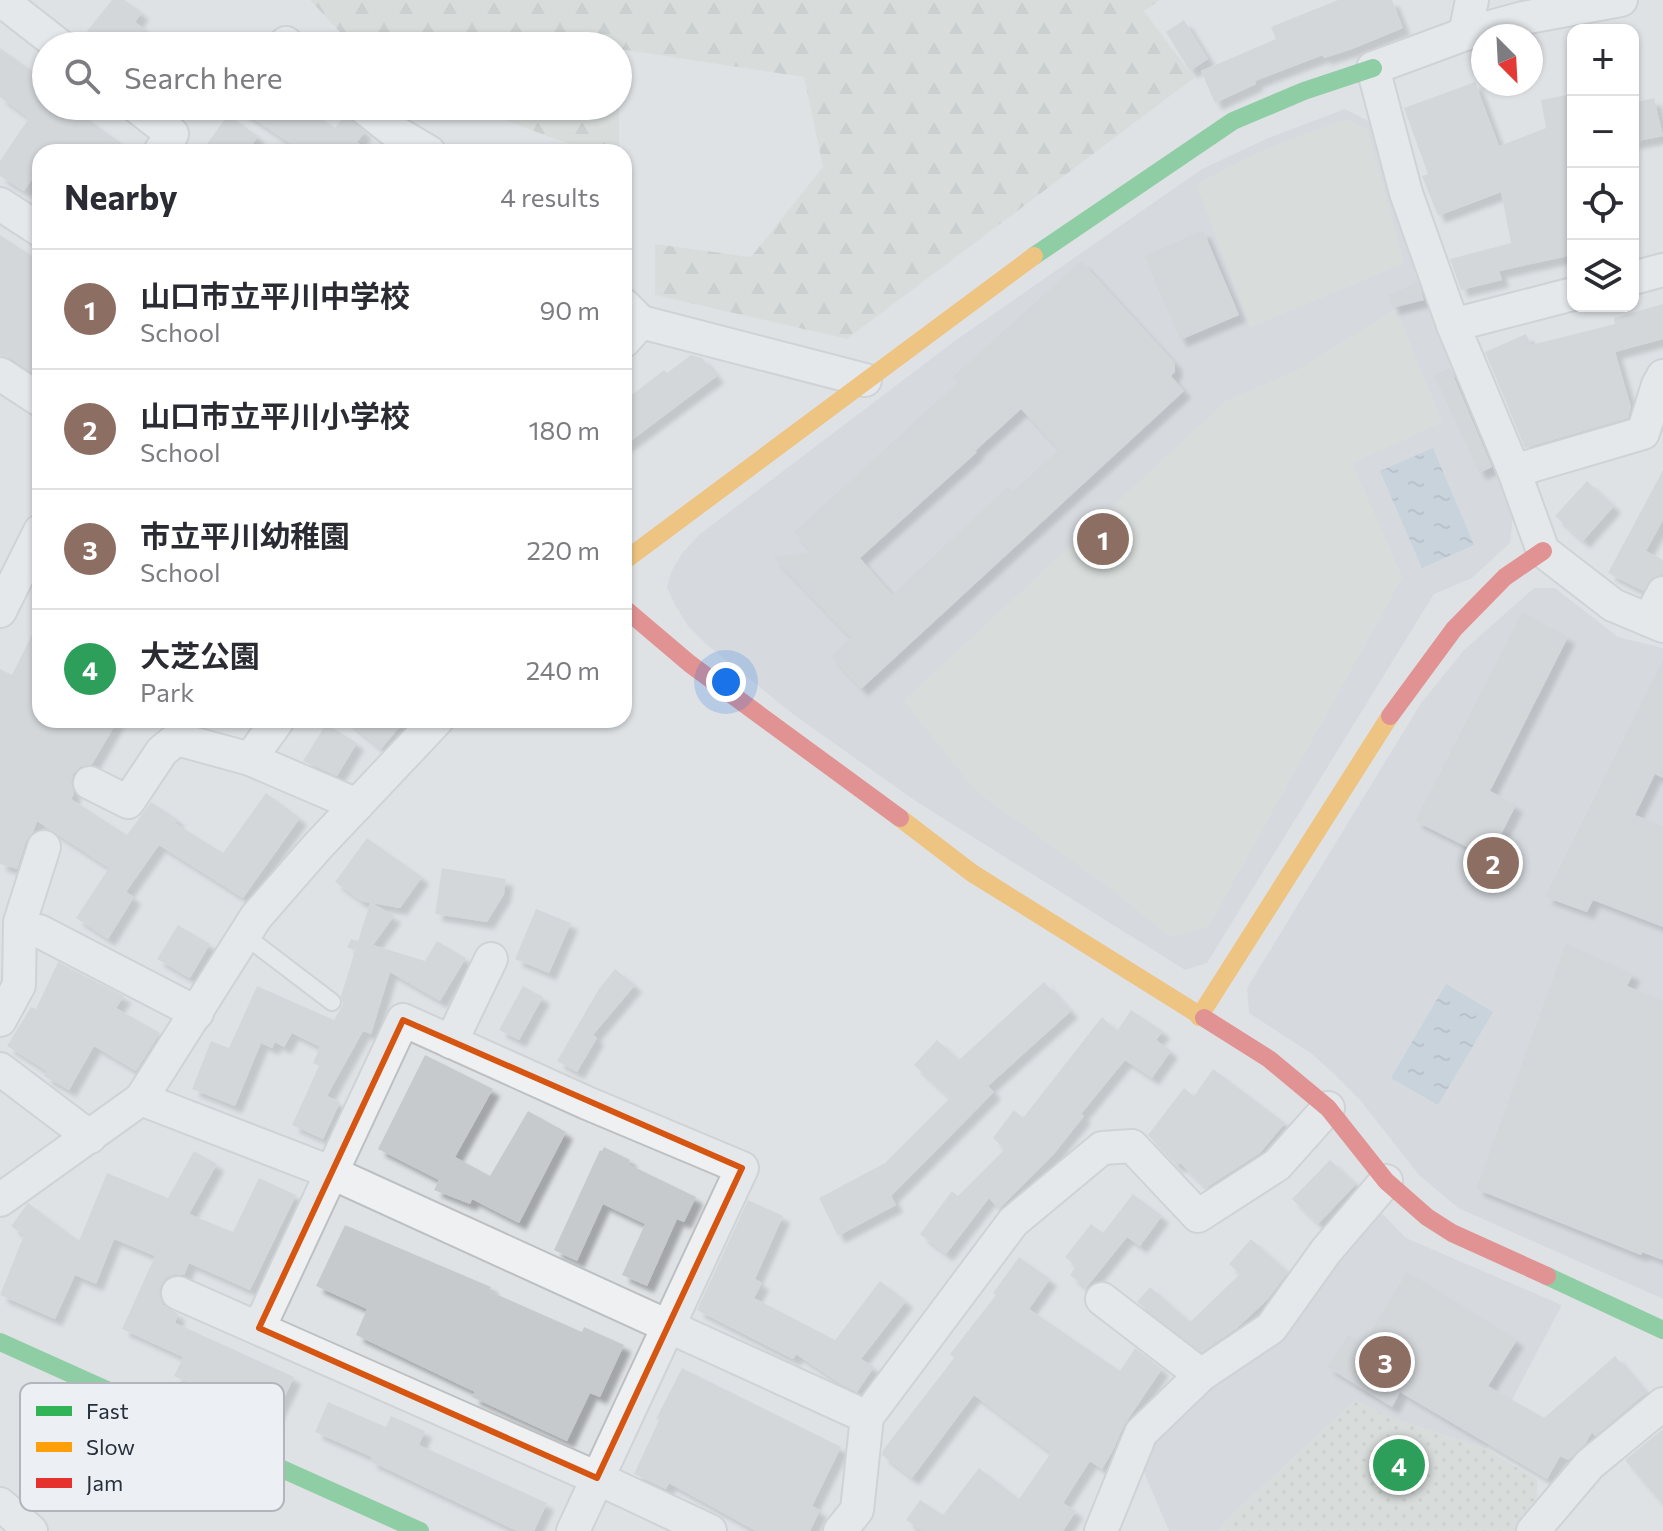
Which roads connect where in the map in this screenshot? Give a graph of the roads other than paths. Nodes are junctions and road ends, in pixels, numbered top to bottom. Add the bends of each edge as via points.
1 (1, 0) edge
2 (1472, 0) edge
3 (1621, 0) edge
4 (42, 32) edge
5 (1465, 34) junction
6 (1373, 68) junction
7 (154, 120) edge
8 (372, 120) edge
9 (387, 142) edge
10 (165, 144) edge
11 (0, 204) edge
12 (32, 226) edge
13 (1663, 270) edge
14 (1639, 276) edge
15 (1567, 296) edge
16 (632, 323) edge
17 (1453, 325) junction
18 (0, 374) edge
19 (1663, 376) edge
20 (865, 380) junction
21 (32, 395) edge
22 (1514, 471) junction
23 (32, 547) edge
24 (1543, 551) junction
25 (632, 555) edge
26 (0, 611) edge
27 (1658, 613) edge
28 (632, 615) edge
29 (272, 728) edge
30 (429, 728) edge
31 (250, 759) junction
32 (90, 783) dead end
33 (357, 805) junction
34 (44, 847) dead end
35 (21, 914) edge
36 (244, 935) junction
37 (491, 959) dead end
38 (332, 1002) dead end
39 (197, 1013) junction
40 (1199, 1017) junction
41 (0, 1020) edge
42 (451, 1042) junction
43 (0, 1069) edge
44 (141, 1099) junction
45 (1328, 1108) junction
46 (90, 1137) junction
47 (330, 1172) junction
48 (1386, 1181) junction
49 (0, 1200) edge
50 (178, 1293) dead end
51 (1102, 1299) dead end
52 (667, 1327) junction
53 (259, 1328) junction
54 (1663, 1330) edge
55 (0, 1342) edge
56 (1201, 1375) junction
57 (91, 1383) edge
58 (1663, 1404) edge
59 (867, 1417) junction
60 (284, 1470) edge
61 (597, 1478) junction
62 (0, 1504) edge
63 (31, 1531) edge
64 (420, 1531) edge
65 (573, 1531) edge
66 (710, 1531) edge
67 (840, 1531) edge
68 (1101, 1531) edge
69 (1533, 1531) edge

1 - 4 street
2 - 5 street
3 - 5 street
5 - 6 street
6 - 17 street via 1406,193
6 - 20 street via 1233,121
7 - 10 street via 172,134
8 - 9 street
11 - 12 street
13 - 14 street
15 - 17 street
16 - 20 street
17 - 22 street
18 - 21 street
19 - 22 street via 1643,433
20 - 25 street
22 - 24 street
23 - 26 street
24 - 27 street via 1613,605
24 - 40 street via 1505,577 1464,619 1403,695
28 - 40 street via 690,664 972,873
29 - 31 street
30 - 33 street
31 - 32 street via 177,739 162,751 128,802
31 - 33 street
33 - 36 street
34 - 35 street
35 - 39 street
35 - 41 street via 19,985
36 - 38 lane
36 - 39 street
37 - 42 street
39 - 44 street
40 - 45 street via 1269,1059
42 - 47 street via 403,1020
42 - 52 street via 742,1168
43 - 46 street
44 - 46 street
44 - 47 street
45 - 48 street
45 - 59 street via 1277,1165 1198,1216 1132,1146 1102,1148 1013,1222
46 - 49 street
47 - 52 street
47 - 53 street
48 - 54 street via 1452,1233
48 - 56 street via 1326,1251 1271,1328
50 - 53 street
51 - 56 street
52 - 59 street
52 - 61 street
53 - 61 street
55 - 57 street
56 - 68 street via 1141,1433
58 - 69 street via 1590,1464
59 - 67 street via 857,1510
60 - 64 street
61 - 65 street
61 - 66 street
62 - 63 street

